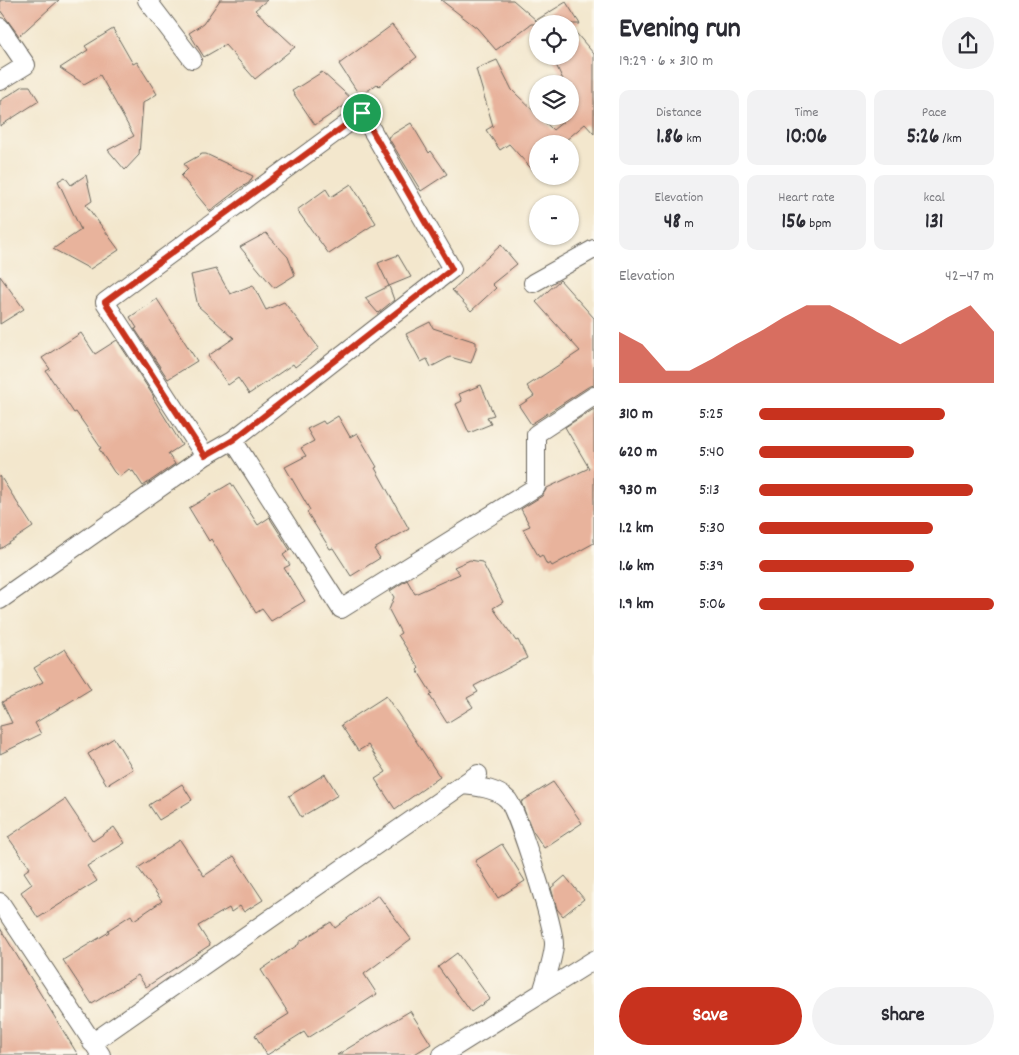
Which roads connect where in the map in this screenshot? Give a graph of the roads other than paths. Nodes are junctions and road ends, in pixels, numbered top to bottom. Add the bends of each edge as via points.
1 (148, 0) edge
2 (0, 27) edge
3 (192, 59) dead end
4 (0, 81) edge
5 (594, 249) edge
6 (534, 283) dead end
7 (594, 396) edge
8 (233, 440) junction
9 (205, 456) junction
10 (0, 600) edge
11 (478, 774) dead end
12 (462, 785) junction
13 (0, 903) edge
14 (594, 960) edge
15 (542, 993) junction
16 (96, 1049) edge
17 (450, 1053) edge

1 - 3 street
2 - 4 street via 26,65
5 - 6 street
7 - 8 street via 536,434 536,487 341,608
8 - 9 street
8 - 9 street via 452,269 362,113 105,302
9 - 10 street
11 - 12 street
12 - 15 street via 487,788 507,800 518,822 551,923 554,944
12 - 16 street
13 - 16 street
14 - 15 street
15 - 17 street

